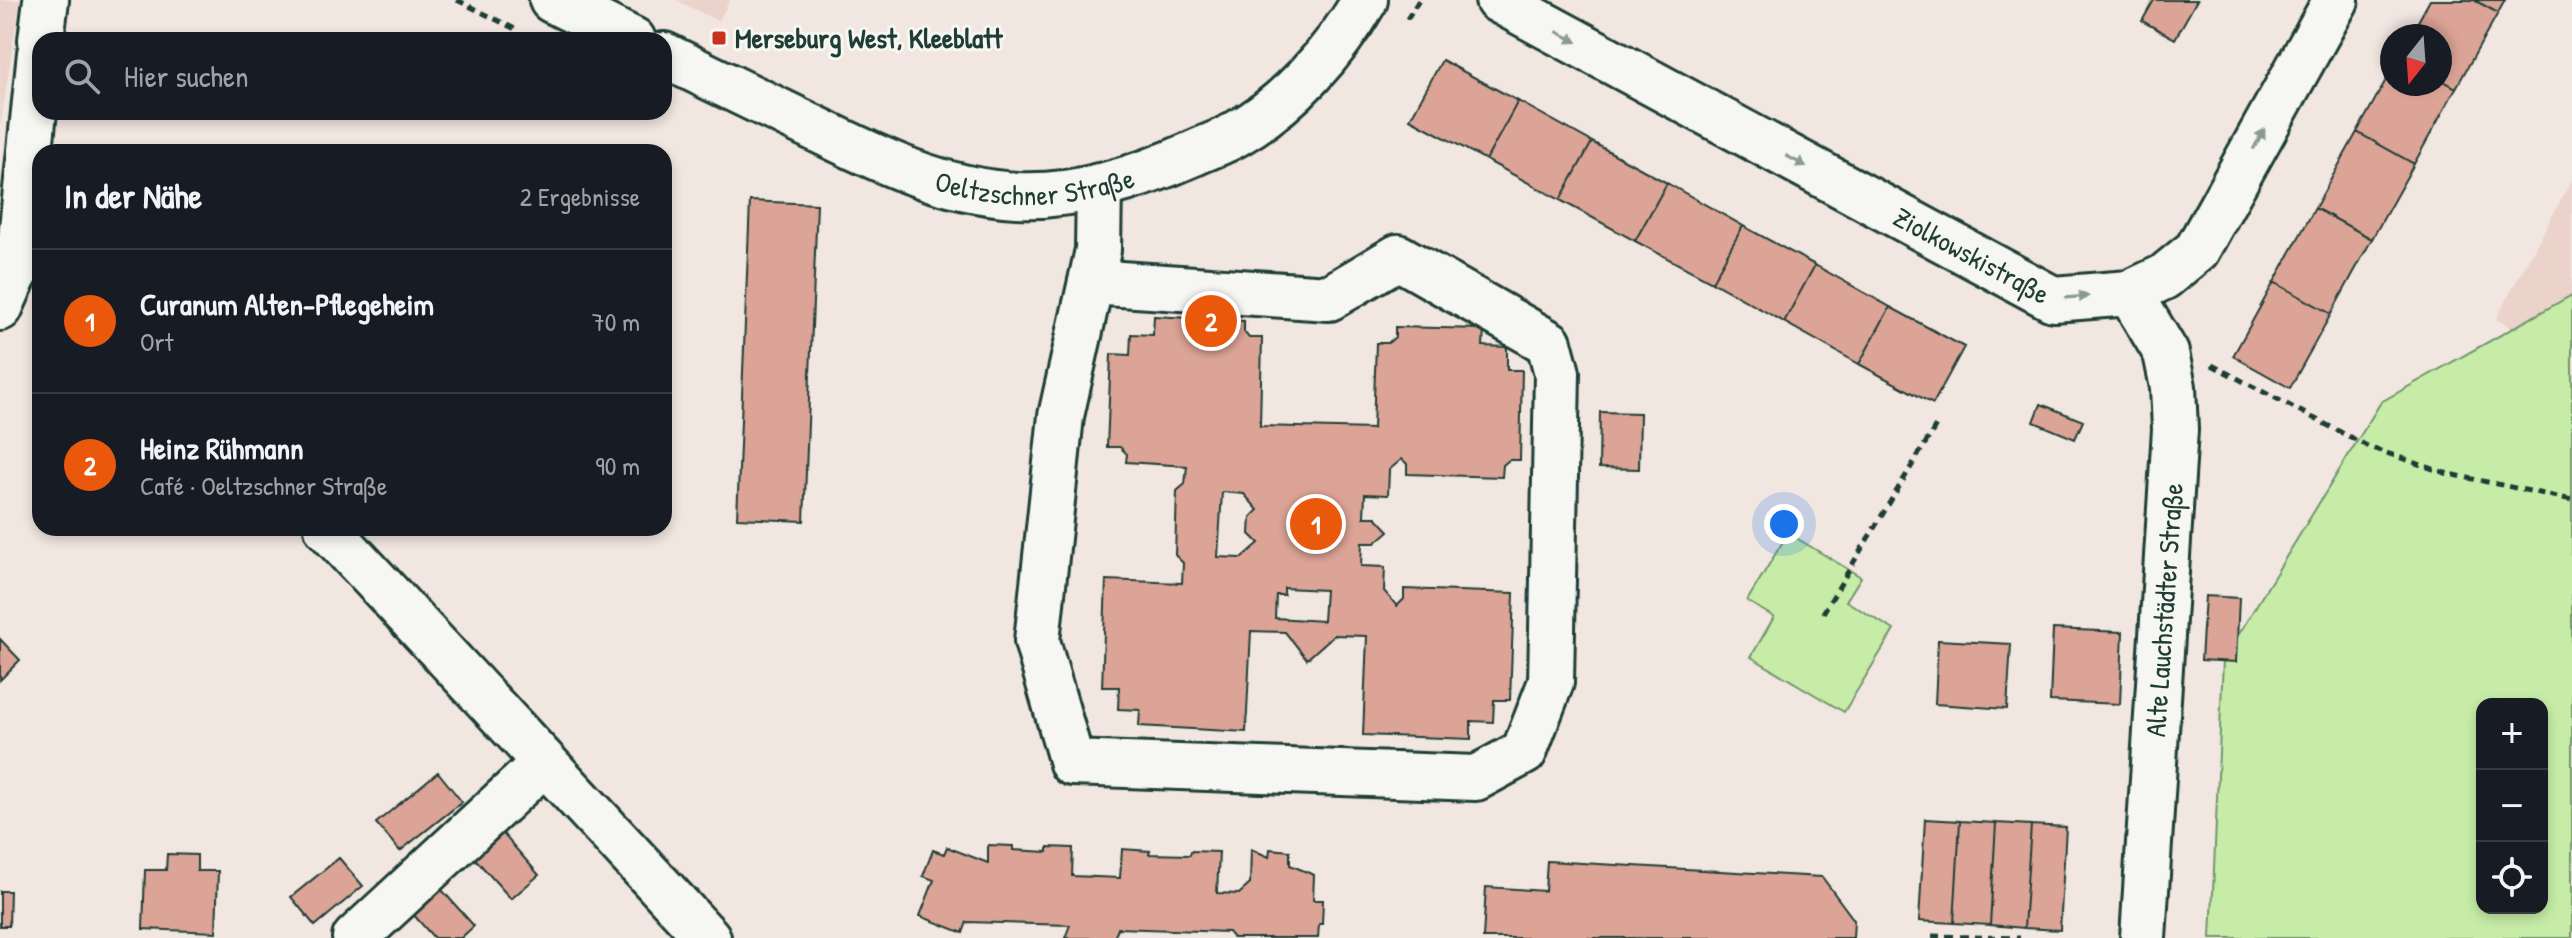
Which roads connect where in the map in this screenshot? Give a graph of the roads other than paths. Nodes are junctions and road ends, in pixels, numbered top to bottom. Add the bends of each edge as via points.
1 (46, 0) edge
2 (552, 0) edge
3 (1498, 0) edge
4 (2336, 0) edge
5 (1362, 1) edge
6 (42, 32) edge
7 (617, 32) edge
8 (672, 59) edge
9 (37, 120) edge
10 (35, 144) edge
11 (1099, 186) junction
12 (32, 212) edge
13 (29, 271) edge
14 (1091, 282) junction
15 (2130, 293) junction
16 (0, 308) edge
17 (334, 536) edge
18 (544, 763) junction
19 (355, 938) edge
20 (708, 938) edge
21 (2143, 938) edge

1 - 6 street
2 - 7 street
3 -> 15 street, Ziolkowskistraße via 2053,299
15 -> 4 street, Ziolkowskistraße via 2164,277 2197,250
5 - 11 street, Oeltzschner Straße via 1294,92 1237,134 1159,168
8 - 11 street, Oeltzschner Straße via 934,181 1018,195
9 - 10 street
11 - 14 street via 1098,250
12 - 13 street
13 - 16 street
14 - 14 street via 1061,416 1037,641 1072,763 1476,778 1524,752 1551,682 1557,373 1549,343 1398,257 1329,298
15 - 21 street, Alte Lauchstädter Straße via 2166,353 2175,429
17 - 18 street
18 - 19 street
18 - 20 street

